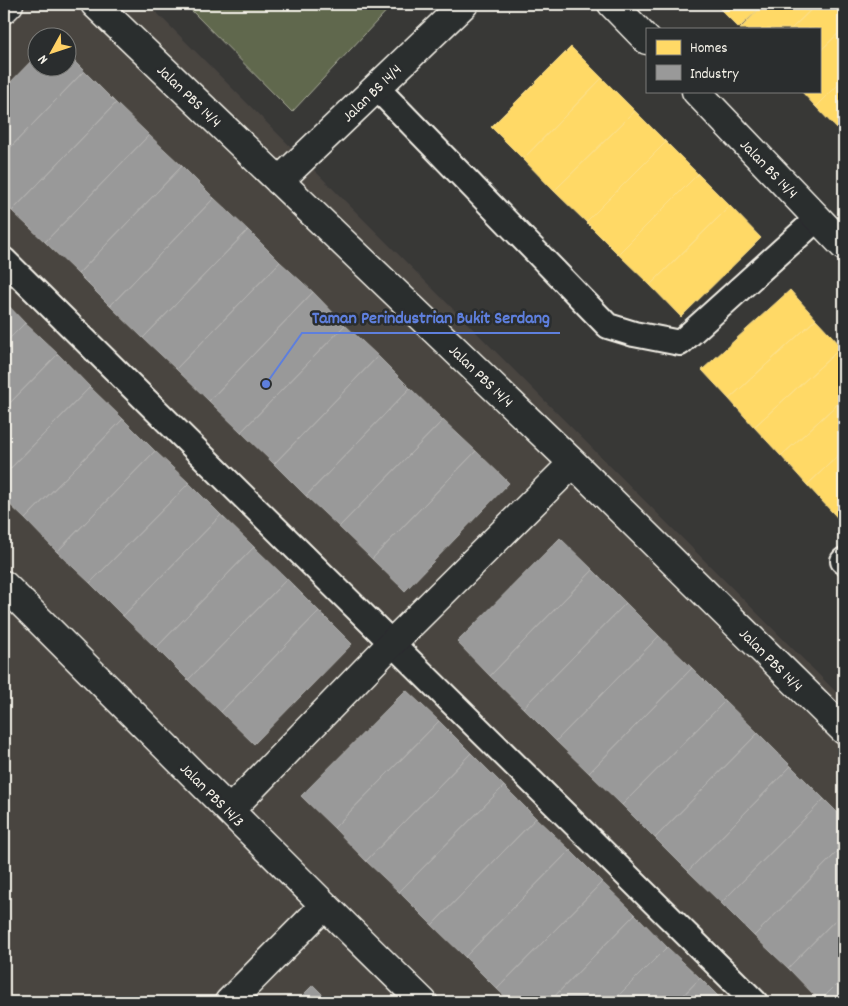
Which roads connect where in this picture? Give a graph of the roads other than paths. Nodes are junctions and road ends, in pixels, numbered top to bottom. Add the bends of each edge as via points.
1 (9, 4) edge
2 (95, 4) edge
3 (464, 4) edge
4 (612, 4) edge
5 (4, 9) edge
6 (646, 39) edge
7 (376, 87) junction
8 (697, 92) edge
9 (280, 181) junction
10 (818, 218) junction
11 (844, 246) edge
12 (4, 260) edge
13 (573, 463) junction
14 (4, 585) edge
15 (392, 643) junction
16 (844, 730) edge
17 (230, 810) junction
18 (324, 906) junction
19 (228, 1002) edge
20 (423, 1002) edge
21 (755, 1002) edge

1 - 5 street
2 - 9 street, Jalan PBS 14/4
3 - 7 street, Jalan BS 14/4
4 - 6 street
7 - 9 street, Jalan BS 14/4
7 - 10 lane via 608,326 634,334 680,343
8 - 10 street, Jalan BS 14/4
9 - 13 street, Jalan PBS 14/4
10 - 11 street, Jalan BS 14/4
12 - 15 lane
13 - 15 street
13 - 16 street, Jalan PBS 14/4
14 - 17 street, Jalan PBS 14/3
15 - 17 street
15 - 21 lane
17 - 18 street, Jalan PBS 14/3
18 - 19 street
18 - 20 street, Jalan PBS 14/3

